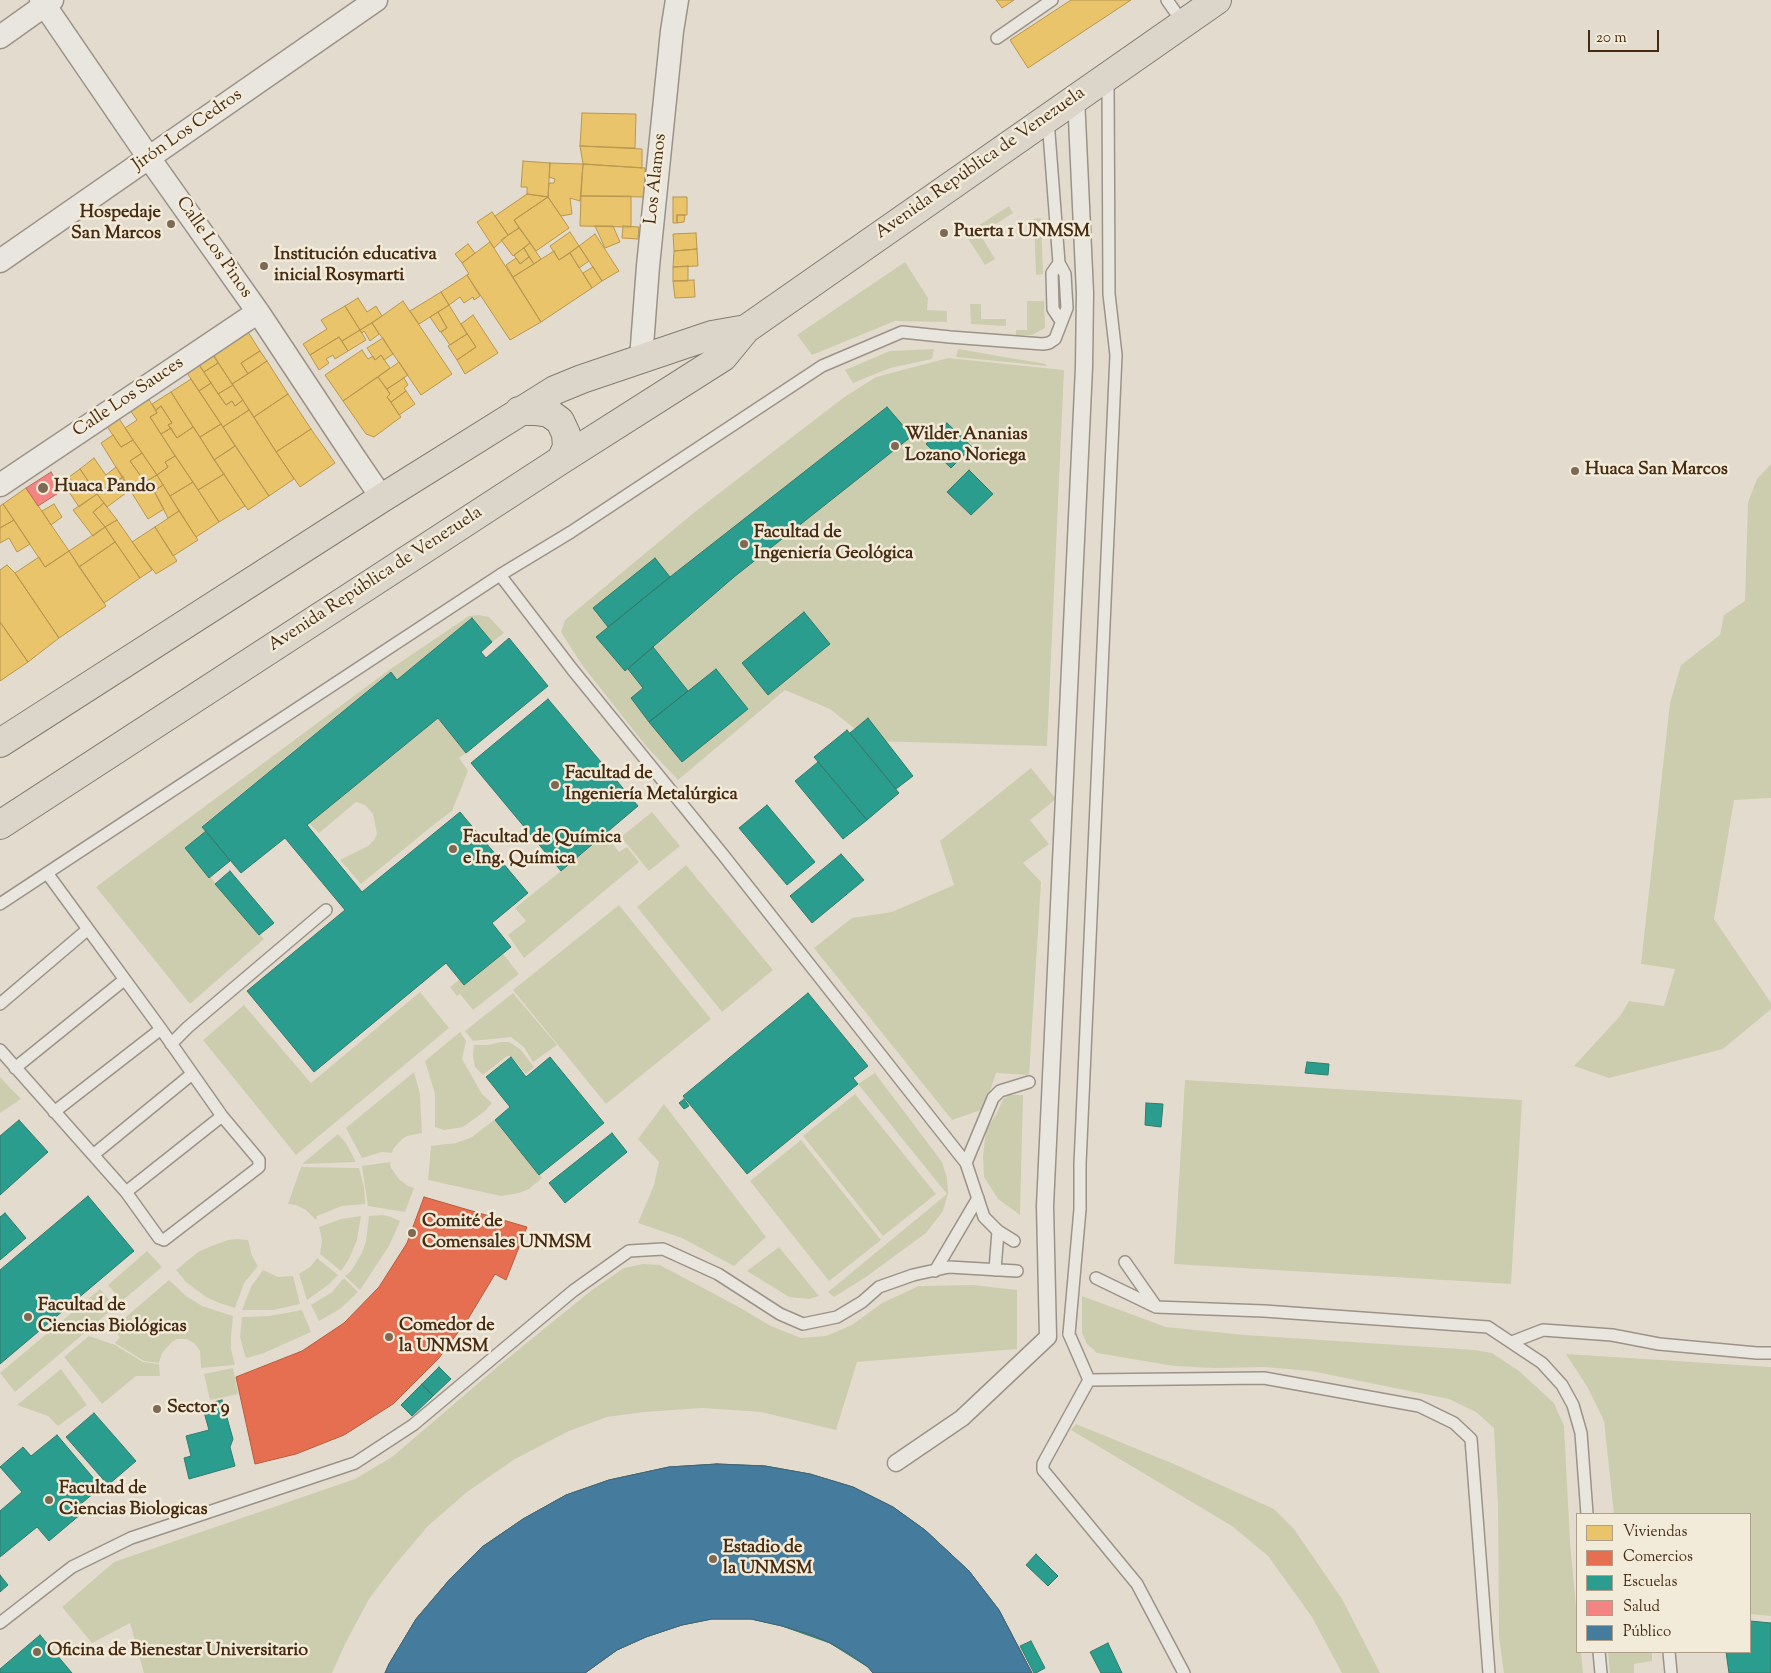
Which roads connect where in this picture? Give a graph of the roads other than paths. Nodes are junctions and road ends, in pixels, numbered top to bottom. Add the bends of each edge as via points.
1 (376, 0) edge
2 (677, 0) edge
3 (1052, 0) edge
4 (1167, 0) edge
5 (1217, 0) edge
6 (46, 2) edge
7 (1183, 23) junction
8 (0, 37) edge
9 (997, 38) dead end
10 (1108, 75) junction
11 (1076, 97) junction
12 (1048, 117) junction
13 (149, 158) junction
14 (0, 261) edge
15 (258, 312) junction
16 (746, 329) junction
17 (641, 360) junction
18 (519, 411) junction
19 (561, 460) junction
20 (0, 485) edge
21 (382, 498) junction
22 (500, 575) junction
23 (0, 743) edge
24 (0, 825) edge
25 (46, 874) junction
26 (0, 904) edge
27 (326, 910) dead end
28 (87, 930) junction
29 (124, 980) junction
30 (0, 1004) edge
31 (161, 1029) junction
32 (171, 1044) junction
33 (0, 1050) edge
34 (16, 1068) junction
35 (192, 1074) junction
36 (1029, 1082) dead end
37 (54, 1112) junction
38 (222, 1116) junction
39 (93, 1155) junction
40 (966, 1163) junction
41 (126, 1192) junction
42 (978, 1198) junction
43 (998, 1230) junction
44 (1014, 1241) dead end
45 (1125, 1262) dead end
46 (935, 1270) junction
47 (995, 1270) junction
48 (1017, 1271) dead end
49 (1096, 1278) dead end
50 (1156, 1306) junction
51 (1512, 1342) junction
52 (1771, 1353) edge
53 (1089, 1380) junction
54 (896, 1463) dead end
55 (1587, 1513) edge
56 (0, 1623) edge
57 (1599, 1653) edge
58 (1669, 1653) edge
59 (1184, 1673) edge
60 (1489, 1673) edge
61 (1601, 1673) edge
62 (1671, 1673) edge

1 - 13 street, Jirón Los Cedros
2 - 17 street, Los Alamos
3 - 9 lane
4 - 7 lane
5 - 7 main road, Avenida República de Venezuela
6 - 8 street
6 - 13 street, Calle Los Pinos
7 - 10 main road, Avenida República de Venezuela
10 - 11 main road, Avenida República de Venezuela
10 - 53 lane, bridge via 1109,294 1116,355 1080,1209 1069,1334
11 - 12 main road, Avenida República de Venezuela
11 - 54 street via 1084,367 1045,1206 1048,1337 962,1418
12 - 16 main road, Avenida República de Venezuela
12 - 22 lane via 1059,263 1052,273 1053,309 1061,321 1055,339 1049,343 902,332 822,366 571,532
13 - 14 street, Jirón Los Cedros
13 - 15 street, Calle Los Pinos
15 - 20 street, Calle Los Sauces
15 - 21 street, Calle Los Pinos
16 - 17 main road, Avenida República de Venezuela via 712,335
16 - 19 main road, Avenida República de Venezuela via 724,357
17 - 18 main road, Avenida República de Venezuela via 567,384
18 - 19 main road via 549,413 560,421 566,434 567,448
18 - 21 main road, Avenida República de Venezuela
19 - 24 main road, Avenida República de Venezuela
21 - 23 main road, Avenida República de Venezuela
22 - 25 lane
22 - 40 lane
25 - 26 lane
25 - 28 lane
27 - 32 lane
28 - 29 lane
28 - 30 lane
29 - 31 lane
29 - 34 lane
31 - 32 lane
31 - 37 lane
32 - 35 lane
33 - 34 lane
34 - 37 lane
35 - 38 lane
35 - 39 lane
36 - 40 lane via 1000,1091 994,1098
37 - 39 lane
38 - 41 lane
38 - 41 lane via 259,1160 259,1167 164,1240 159,1238
39 - 41 lane
40 - 42 lane
42 - 43 lane via 984,1218
42 - 46 lane
43 - 44 lane
43 - 47 lane
45 - 50 lane
46 - 47 lane via 949,1267
46 - 56 lane via 879,1286 862,1302 836,1317 803,1324 780,1314 718,1274 664,1248 630,1252 573,1291 413,1424 355,1463 131,1538 72,1567
47 - 48 lane
49 - 50 lane
50 - 51 lane via 1264,1310 1488,1326
51 - 52 lane via 1543,1330
51 - 55 lane via 1542,1363 1562,1385 1573,1405 1581,1433
53 - 59 lane via 1045,1460 1043,1470 1137,1584
53 - 60 lane via 1264,1378 1419,1406 1454,1423 1471,1439
57 - 61 lane
58 - 62 lane

